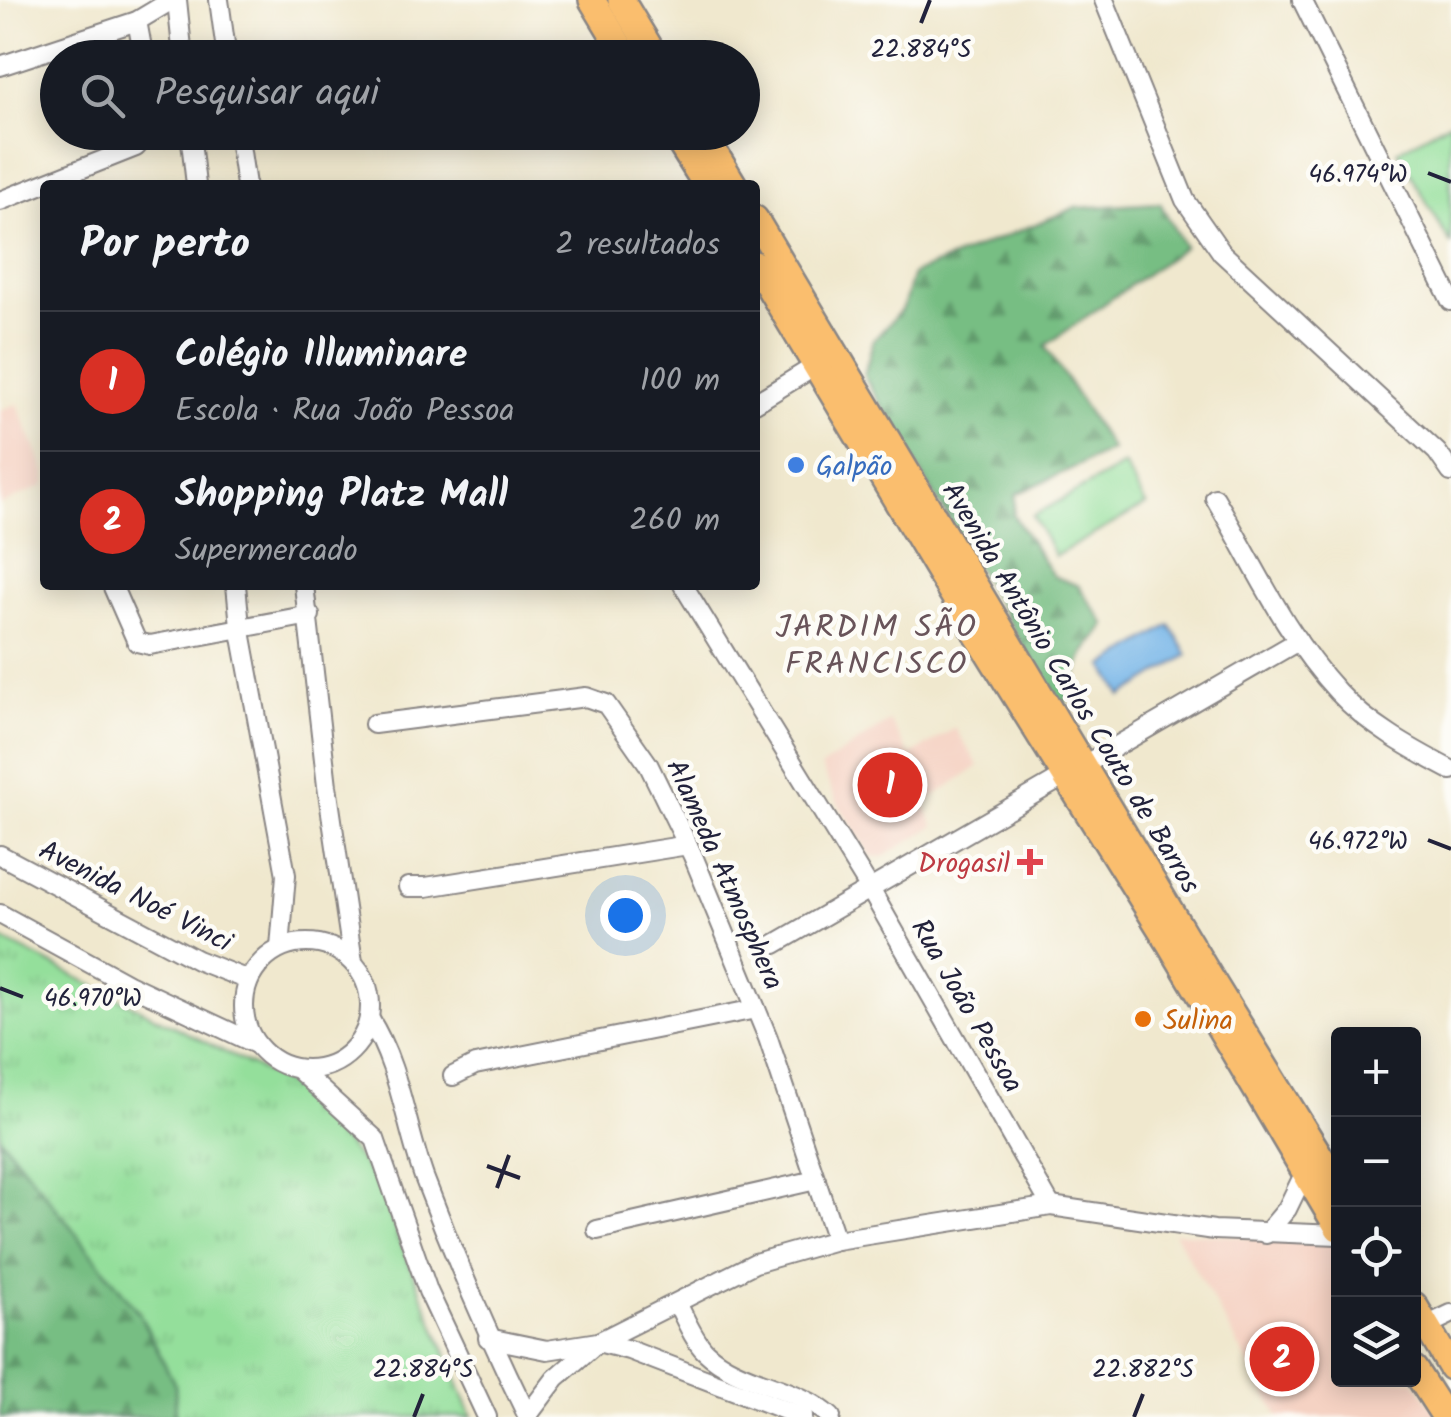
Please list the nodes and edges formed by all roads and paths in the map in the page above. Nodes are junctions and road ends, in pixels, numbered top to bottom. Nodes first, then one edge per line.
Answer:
1 (174, 0) edge
2 (219, 0) edge
3 (592, 0) edge
4 (621, 0) edge
5 (1302, 0) edge
6 (1108, 3) edge
7 (137, 21) junction
8 (79, 40) edge
9 (141, 40) edge
10 (180, 40) edge
11 (225, 40) edge
12 (616, 40) edge
13 (645, 40) edge
14 (40, 53) edge
15 (0, 66) edge
16 (128, 150) edge
17 (192, 150) edge
18 (241, 150) edge
19 (684, 150) edge
20 (713, 150) edge
21 (51, 180) edge
22 (195, 180) edge
23 (245, 180) edge
24 (703, 180) edge
25 (731, 180) edge
26 (40, 184) edge
27 (0, 200) edge
28 (760, 229) edge
29 (760, 272) edge
30 (1451, 301) edge
31 (817, 365) junction
32 (760, 400) edge
33 (1451, 472) edge
34 (1215, 498) dead end
35 (114, 590) edge
36 (236, 590) edge
37 (305, 590) edge
38 (686, 590) edge
39 (310, 615) junction
40 (240, 626) junction
41 (1298, 641) junction
42 (374, 724) dead end
43 (1451, 770) edge
44 (1076, 771) junction
45 (688, 845) junction
46 (0, 855) edge
47 (408, 887) dead end
48 (870, 890) junction
49 (0, 914) edge
50 (775, 944) dead end
51 (280, 948) junction
52 (353, 962) junction
53 (248, 980) junction
54 (756, 1009) junction
55 (369, 1018) junction
56 (256, 1044) junction
57 (298, 1069) junction
58 (453, 1076) dead end
59 (1304, 1172) junction
60 (1331, 1173) edge
61 (816, 1180) junction
62 (1051, 1206) junction
63 (1331, 1220) edge
64 (597, 1230) dead end
65 (1331, 1232) edge
66 (1266, 1234) junction
67 (836, 1240) junction
68 (676, 1303) junction
69 (1451, 1314) edge
70 (1421, 1316) edge
71 (1421, 1318) edge
72 (488, 1338) junction
73 (598, 1342) junction
74 (1451, 1367) edge
75 (1421, 1380) edge
76 (528, 1416) edge
77 (487, 1417) edge
78 (803, 1417) edge
79 (831, 1417) edge
80 (1445, 1417) edge

1 - 7 street
1 - 10 street
2 - 11 street
3 - 12 main road
4 - 13 main road
5 - 30 street
6 - 33 street
7 - 8 street
7 - 9 street
14 - 15 street
16 - 21 street
17 - 22 street
18 - 23 street
19 - 24 main road
20 - 25 main road
26 - 27 street
28 - 44 main road, Avenida Antônio Carlos Couto de Barros
29 - 31 main road, Avenida Antônio Carlos Couto de Barros
31 - 32 street
31 - 44 main road, Avenida Antônio Carlos Couto de Barros
34 - 41 street
35 - 40 street
36 - 40 street
37 - 39 street
38 - 48 street, Rua João Pessoa
39 - 40 street
39 - 52 street
40 - 51 street
41 - 43 street
41 - 44 street
42 - 45 street, Alameda Atmosphera
44 - 48 street
44 - 59 main road, Avenida Antônio Carlos Couto de Barros
44 - 60 main road, Avenida Antônio Carlos Couto de Barros
45 - 47 street
45 - 54 street, Alameda Atmosphera
46 - 53 street, Avenida Noé Vinci
48 - 50 street
48 - 62 street, Rua João Pessoa
49 - 56 street
51 - 52 street
51 - 53 street
52 - 55 street
53 - 56 street
54 - 58 street
54 - 61 street, Alameda Atmosphera
55 - 57 street
55 - 72 street
56 - 57 street
57 - 77 street
59 - 63 main road, Avenida Antônio Carlos Couto de Barros
59 - 66 street
61 - 64 street
61 - 67 street, Alameda Atmosphera
62 - 66 street
62 - 67 street
65 - 66 street
67 - 68 street
68 - 73 street
68 - 79 street
69 - 70 street
71 - 74 main road
72 - 73 street
72 - 76 street
73 - 76 street
73 - 78 street
75 - 80 main road

